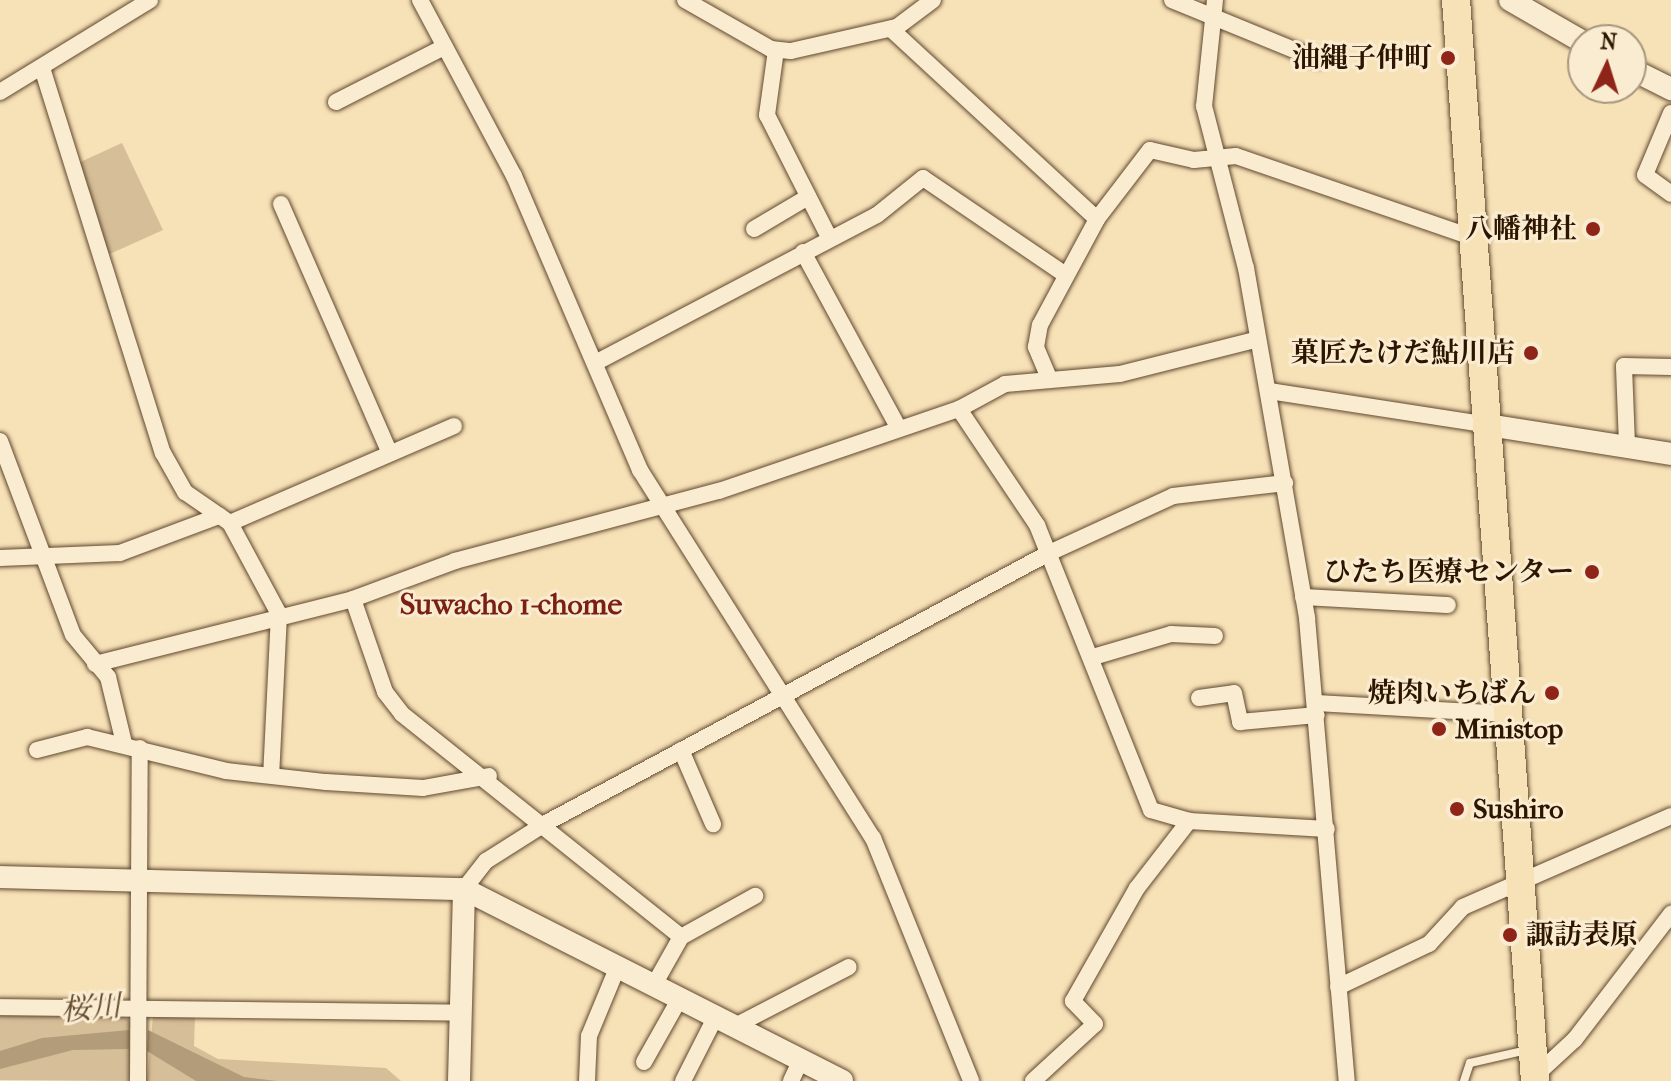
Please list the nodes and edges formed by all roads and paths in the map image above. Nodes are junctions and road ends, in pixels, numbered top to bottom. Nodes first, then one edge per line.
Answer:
1 (150, 0) edge
2 (420, 0) edge
3 (685, 0) edge
4 (933, 0) edge
5 (1172, 0) edge
6 (1215, 0) edge
7 (1456, 0) edge
8 (1510, 0) edge
9 (126, 8) edge
10 (1540, 8) edge
11 (1211, 17) junction
12 (891, 29) junction
13 (1567, 29) edge
14 (444, 47) junction
15 (776, 50) junction
16 (1318, 60) dead end
17 (43, 71) junction
18 (1647, 77) edge
19 (1671, 89) edge
20 (0, 92) edge
21 (336, 102) dead end
22 (1671, 113) edge
23 (1214, 158) junction
24 (1671, 194) edge
25 (808, 197) junction
26 (281, 204) dead end
27 (1097, 219) junction
28 (754, 229) dead end
29 (1474, 238) junction
30 (830, 239) junction
31 (803, 252) junction
32 (1064, 274) junction
33 (1258, 339) junction
34 (595, 363) junction
35 (1671, 367) edge
36 (1049, 378) junction
37 (1269, 391) junction
38 (959, 409) junction
39 (1488, 425) junction
40 (454, 426) dead end
41 (898, 427) junction
42 (0, 441) edge
43 (1627, 445) junction
44 (390, 453) junction
45 (1671, 454) edge
46 (1285, 483) junction
47 (659, 505) junction
48 (224, 519) junction
49 (47, 553) junction
50 (1047, 554) junction
51 (0, 558) edge
52 (1303, 597) junction
53 (353, 599) junction
54 (1448, 605) dead end
55 (279, 614) junction
56 (1215, 636) dead end
57 (1093, 657) junction
58 (95, 664) junction
59 (787, 694) junction
60 (1199, 698) dead end
61 (1316, 709) junction
62 (1508, 714) junction
63 (132, 745) junction
64 (37, 750) dead end
65 (681, 750) junction
66 (271, 775) junction
67 (489, 776) junction
68 (1671, 816) edge
69 (1189, 821) junction
70 (546, 823) junction
71 (713, 824) dead end
72 (1327, 829) junction
73 (0, 877) edge
74 (144, 880) junction
75 (1520, 885) junction
76 (464, 889) junction
77 (755, 896) dead end
78 (1671, 914) edge
79 (681, 937) junction
80 (618, 966) junction
81 (849, 967) dead end
82 (654, 985) junction
83 (1338, 987) junction
84 (680, 998) junction
85 (0, 1007) edge
86 (140, 1010) junction
87 (460, 1013) junction
88 (726, 1021) junction
89 (801, 1060) junction
90 (644, 1062) dead end
91 (1534, 1069) edge
92 (138, 1081) edge
93 (459, 1081) edge
94 (587, 1081) edge
95 (683, 1081) edge
96 (791, 1081) edge
97 (842, 1081) edge
98 (971, 1081) edge
99 (1033, 1081) edge
100 (1347, 1081) edge
101 (1464, 1081) edge

1 - 9 street
2 - 14 street
3 - 15 street
4 - 12 street
5 - 11 street
6 - 11 street
7 - 29 highway
8 - 10 street
9 - 17 street
10 - 13 street
11 - 16 street
11 - 23 street
12 - 15 street
12 - 27 street
14 - 21 street
14 - 34 street
15 - 25 street
17 - 20 street
17 - 48 street
18 - 19 street
22 - 24 street
23 - 27 street
23 - 29 street
23 - 33 street
25 - 28 street
25 - 30 street
26 - 44 street
27 - 32 street
29 - 39 highway
30 - 31 street
30 - 32 street
31 - 34 street
31 - 41 street
32 - 36 street
33 - 36 street
33 - 37 street
34 - 47 street
35 - 43 street
36 - 38 street
37 - 39 street
37 - 46 street
38 - 41 street
38 - 50 street
39 - 43 street
39 - 62 highway
40 - 44 street
41 - 47 street
42 - 49 street
43 - 45 street
44 - 48 street
46 - 50 street
46 - 52 street
47 - 53 street
47 - 59 street
48 - 49 street
48 - 55 street
49 - 51 street
49 - 58 street
50 - 57 street
50 - 59 street
52 - 54 street
52 - 61 street
53 - 55 street
53 - 67 street
55 - 58 street
55 - 66 street
56 - 57 street
57 - 69 street
58 - 63 street
59 - 65 street
59 - 98 street
60 - 61 street
61 - 62 street
61 - 72 street
62 - 75 highway
63 - 64 street
63 - 66 street
63 - 74 street
65 - 70 street
65 - 71 street
66 - 67 street
67 - 70 street
68 - 75 street
69 - 72 street
69 - 99 street
70 - 76 street
70 - 79 street
72 - 83 street
73 - 74 street
74 - 76 street
74 - 86 street
75 - 83 street
75 - 91 highway
76 - 80 street
76 - 87 street
77 - 79 street
78 - 91 street
79 - 82 street
80 - 82 street
80 - 94 street
81 - 88 street
82 - 84 street
83 - 100 street
84 - 88 street
84 - 90 street
85 - 86 street
86 - 87 street
86 - 92 street
87 - 93 street
88 - 89 street
88 - 95 street
89 - 96 street
89 - 97 street
91 - 101 lane

